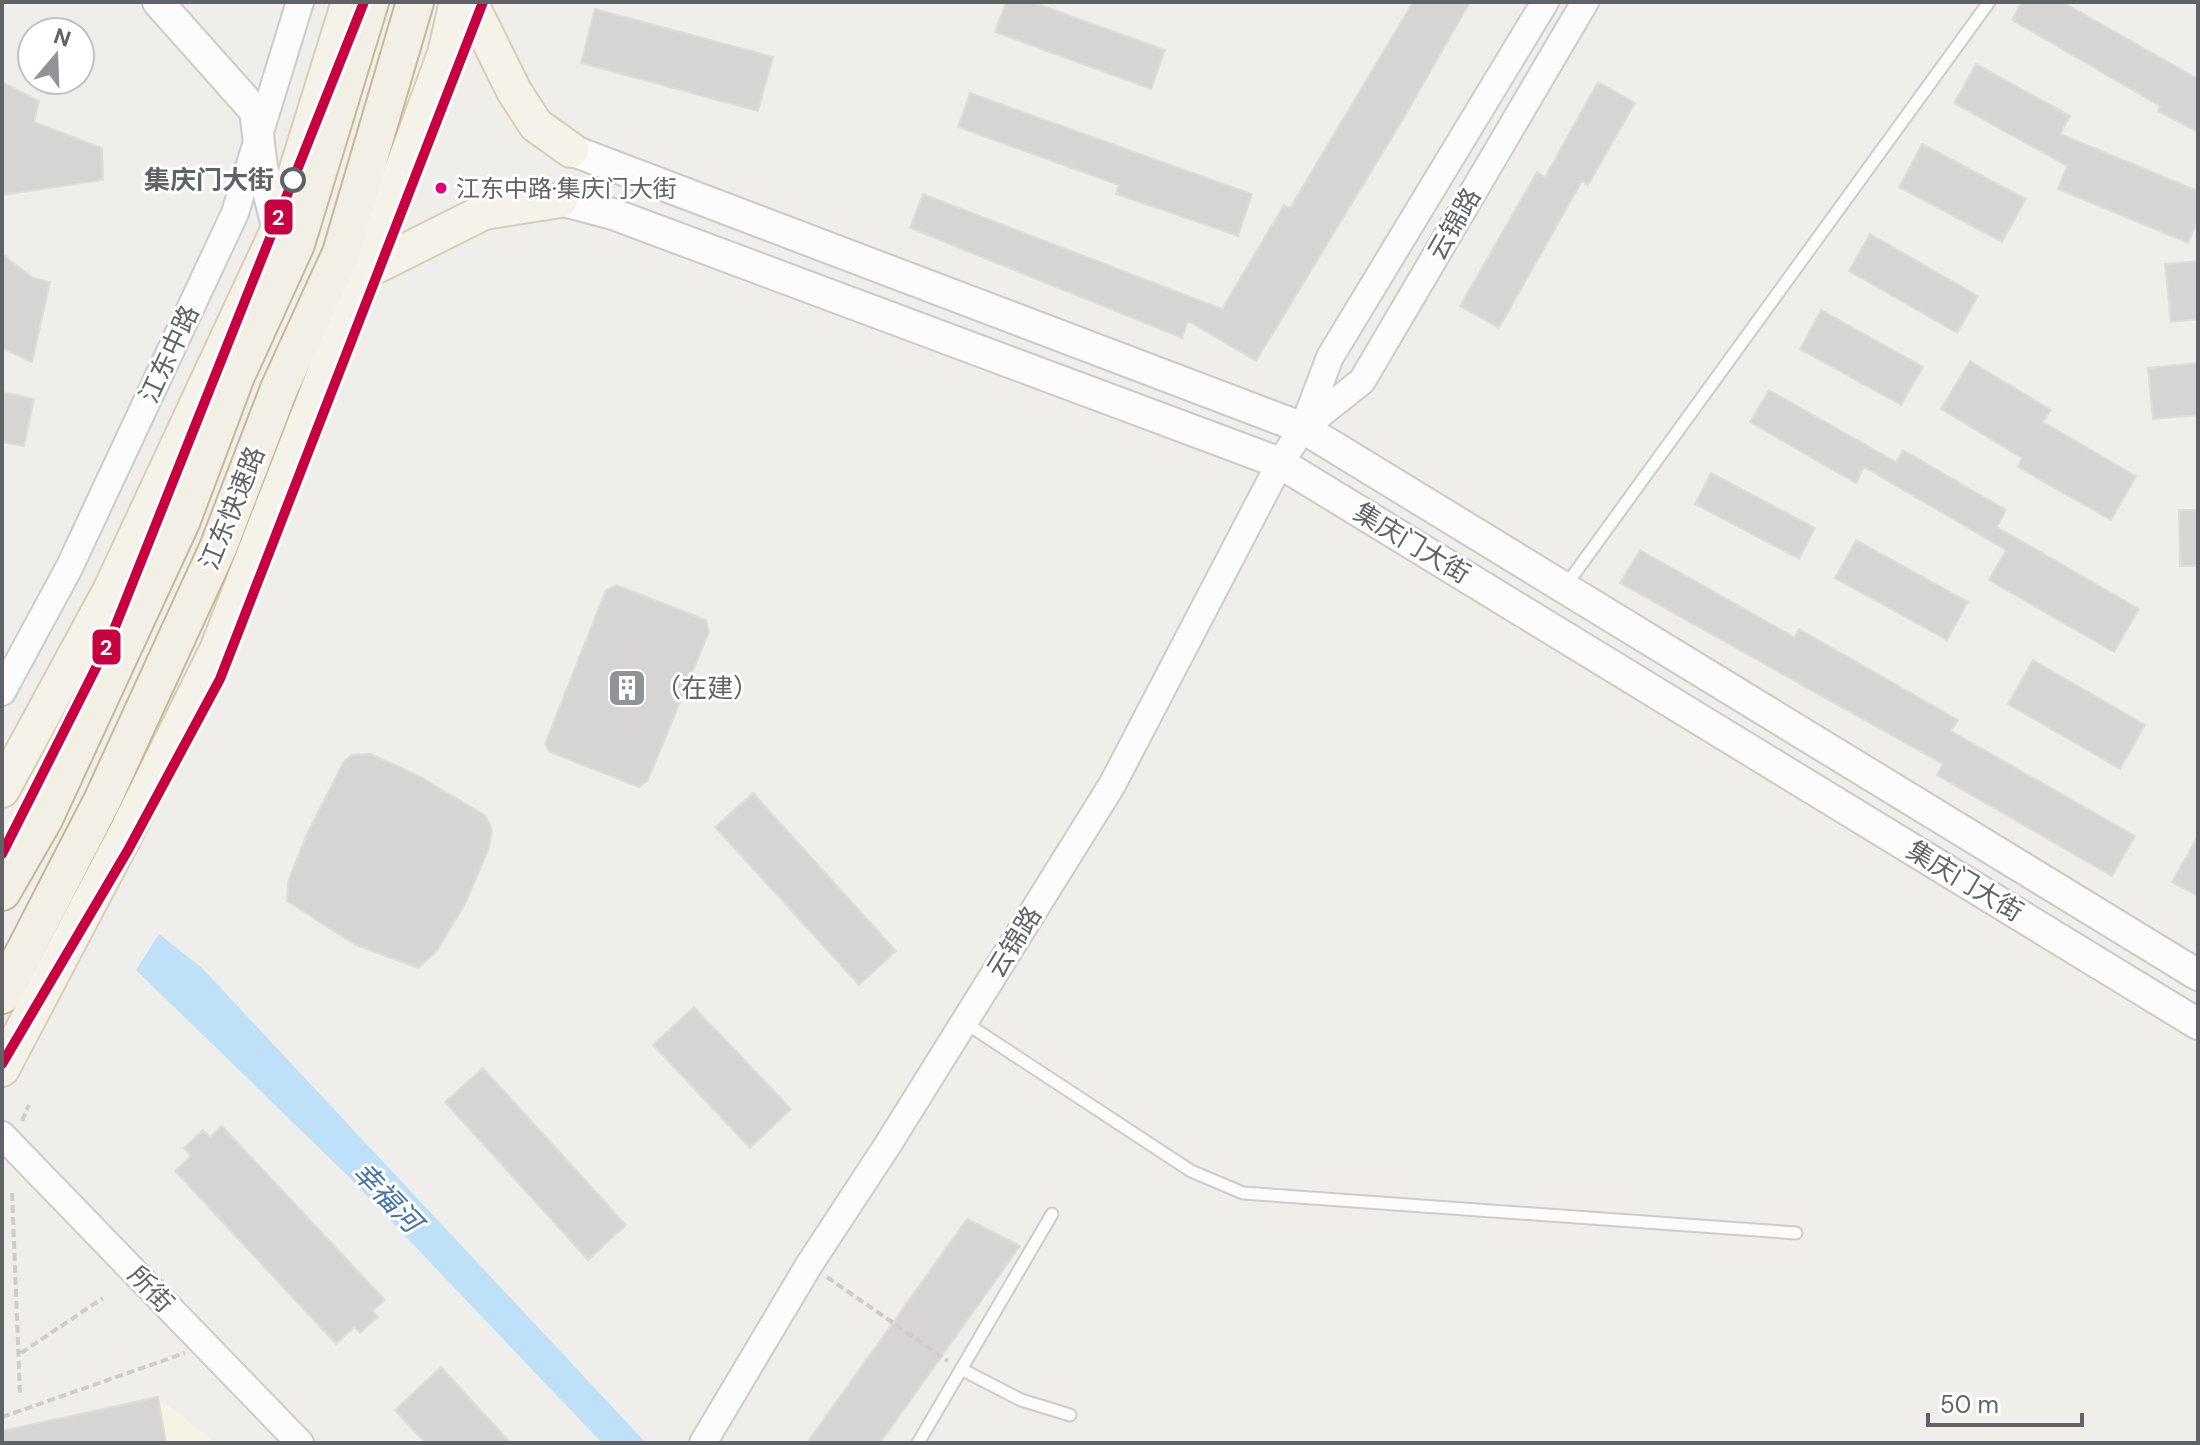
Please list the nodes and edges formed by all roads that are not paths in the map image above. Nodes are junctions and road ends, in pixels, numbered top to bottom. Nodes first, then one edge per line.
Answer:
1 (158, 2) edge
2 (300, 2) edge
3 (349, 2) edge
4 (370, 2) edge
5 (415, 2) edge
6 (457, 2) edge
7 (470, 2) edge
8 (1545, 2) edge
9 (1585, 2) edge
10 (1989, 2) edge
11 (258, 138) junction
12 (571, 150) joint
13 (560, 200) joint
14 (278, 230) junction
15 (364, 272) junction
16 (1303, 428) junction
17 (1280, 463) junction
18 (1564, 588) junction
19 (2, 692) edge
20 (2, 790) edge
21 (2, 892) edge
22 (2198, 975) edge
23 (2, 995) edge
24 (964, 1022) junction
25 (2198, 1024) edge
26 (2, 1069) edge
27 (2, 1135) edge
28 (1052, 1214) dead end
29 (1796, 1233) dead end
30 (961, 1369) junction
31 (1070, 1415) dead end
32 (300, 1443) edge
33 (703, 1443) edge
34 (918, 1443) edge

1 - 11 main road
2 - 11 street, 江东中路
3 - 14 main road, 江东中路
4 - 21 highway, 江东快速路
5 - 23 highway, 江东快速路
6 - 15 main road
7 - 12 main road
8 - 16 street, 云锦路
9 - 16 street, 云锦路
10 - 18 lane
11 - 14 main road
11 - 19 street, 江东中路
12 - 16 main road, 集庆门大街
13 - 15 main road
13 - 17 main road, 集庆门大街
14 - 20 main road, 江东中路
15 - 26 main road
16 - 17 street, 云锦路
16 - 18 main road, 集庆门大街
17 - 24 street, 云锦路
17 - 25 main road, 集庆门大街
18 - 22 main road, 集庆门大街
24 - 29 lane
24 - 33 street, 云锦路
27 - 32 street, 所街
28 - 30 lane
30 - 31 lane
30 - 34 lane

